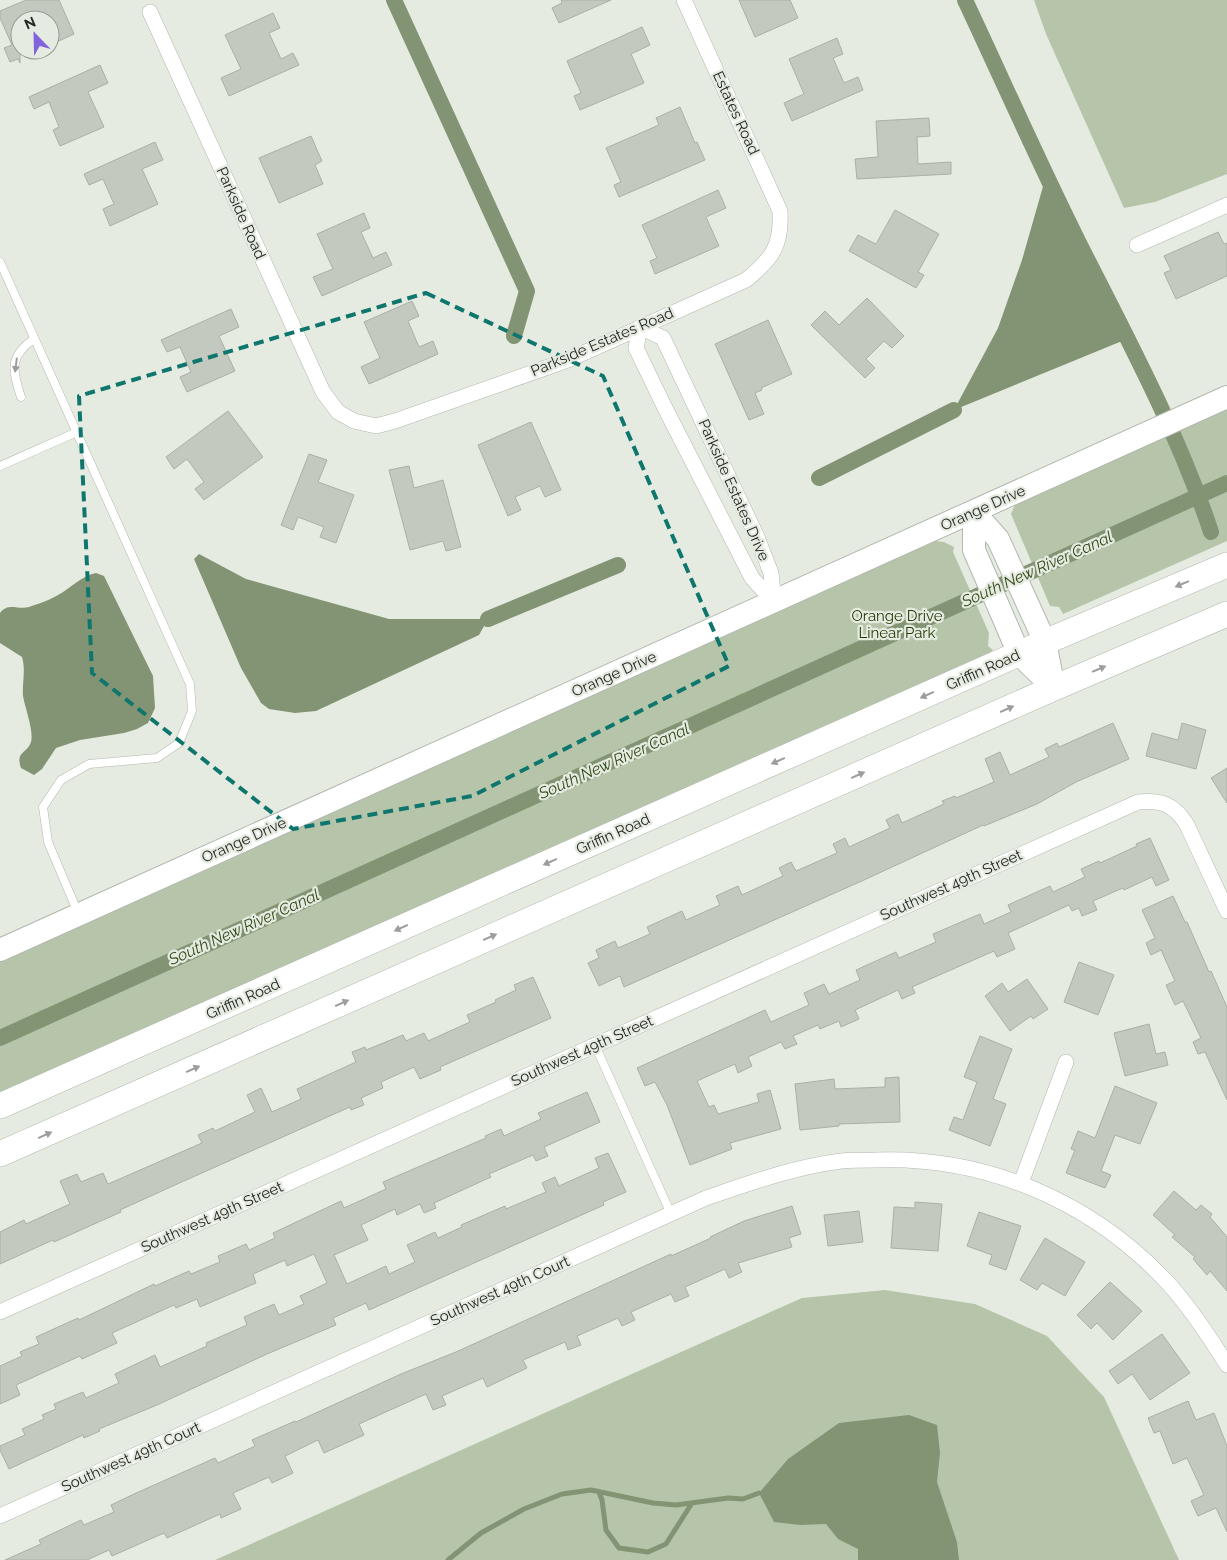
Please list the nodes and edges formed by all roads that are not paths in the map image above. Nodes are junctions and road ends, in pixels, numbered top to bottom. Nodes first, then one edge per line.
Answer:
1 (684, 0) edge
2 (150, 12) dead end
3 (1227, 205) edge
4 (781, 228) joint
5 (1137, 245) dead end
6 (0, 262) edge
7 (640, 326) junction
8 (34, 339) junction
9 (21, 397) dead end
10 (1227, 397) edge
11 (338, 412) joint
12 (77, 432) junction
13 (709, 434) junction
14 (684, 445) junction
15 (0, 466) edge
16 (974, 512) junction
17 (1227, 565) edge
18 (774, 602) junction
19 (1227, 614) edge
20 (1039, 632) junction
21 (1015, 643) junction
22 (1054, 688) junction
23 (1227, 911) edge
24 (79, 915) junction
25 (0, 950) edge
26 (595, 1045) junction
27 (1066, 1062) dead end
28 (0, 1106) edge
29 (0, 1154) edge
30 (1021, 1183) junction
31 (671, 1214) junction
32 (0, 1312) edge
33 (1227, 1365) edge
34 (0, 1516) edge

1 - 4 street, Estates Road
2 - 11 street, Parkside Road
3 - 5 street
4 - 7 street, Parkside Estates Road
6 - 8 lane
7 - 11 street, Parkside Estates Road
7 - 13 street, Parkside Estates Drive
7 - 14 street, Parkside Estates Drive
8 -> 9 lane
8 - 12 lane
10 - 16 street, Orange Drive
12 - 15 lane
12 - 24 lane
13 - 14 street
13 - 18 street, Parkside Estates Drive
14 - 18 street, Parkside Estates Drive
16 - 18 street, Orange Drive
16 - 20 street
16 - 21 street
17 -> 20 main road, Griffin Road
18 - 24 street, Orange Drive
22 -> 19 main road
20 - 21 main road, Griffin Road
20 - 22 street
21 - 22 street
21 -> 28 main road, Griffin Road
29 -> 22 main road
23 - 26 street, Southwest 49th Street
24 - 25 street, Orange Drive
26 - 31 lane
26 - 32 street, Southwest 49th Street
27 - 30 street
30 - 31 street, Southwest 49th Court
30 - 33 street, Southwest 49th Court
31 - 34 street, Southwest 49th Court

